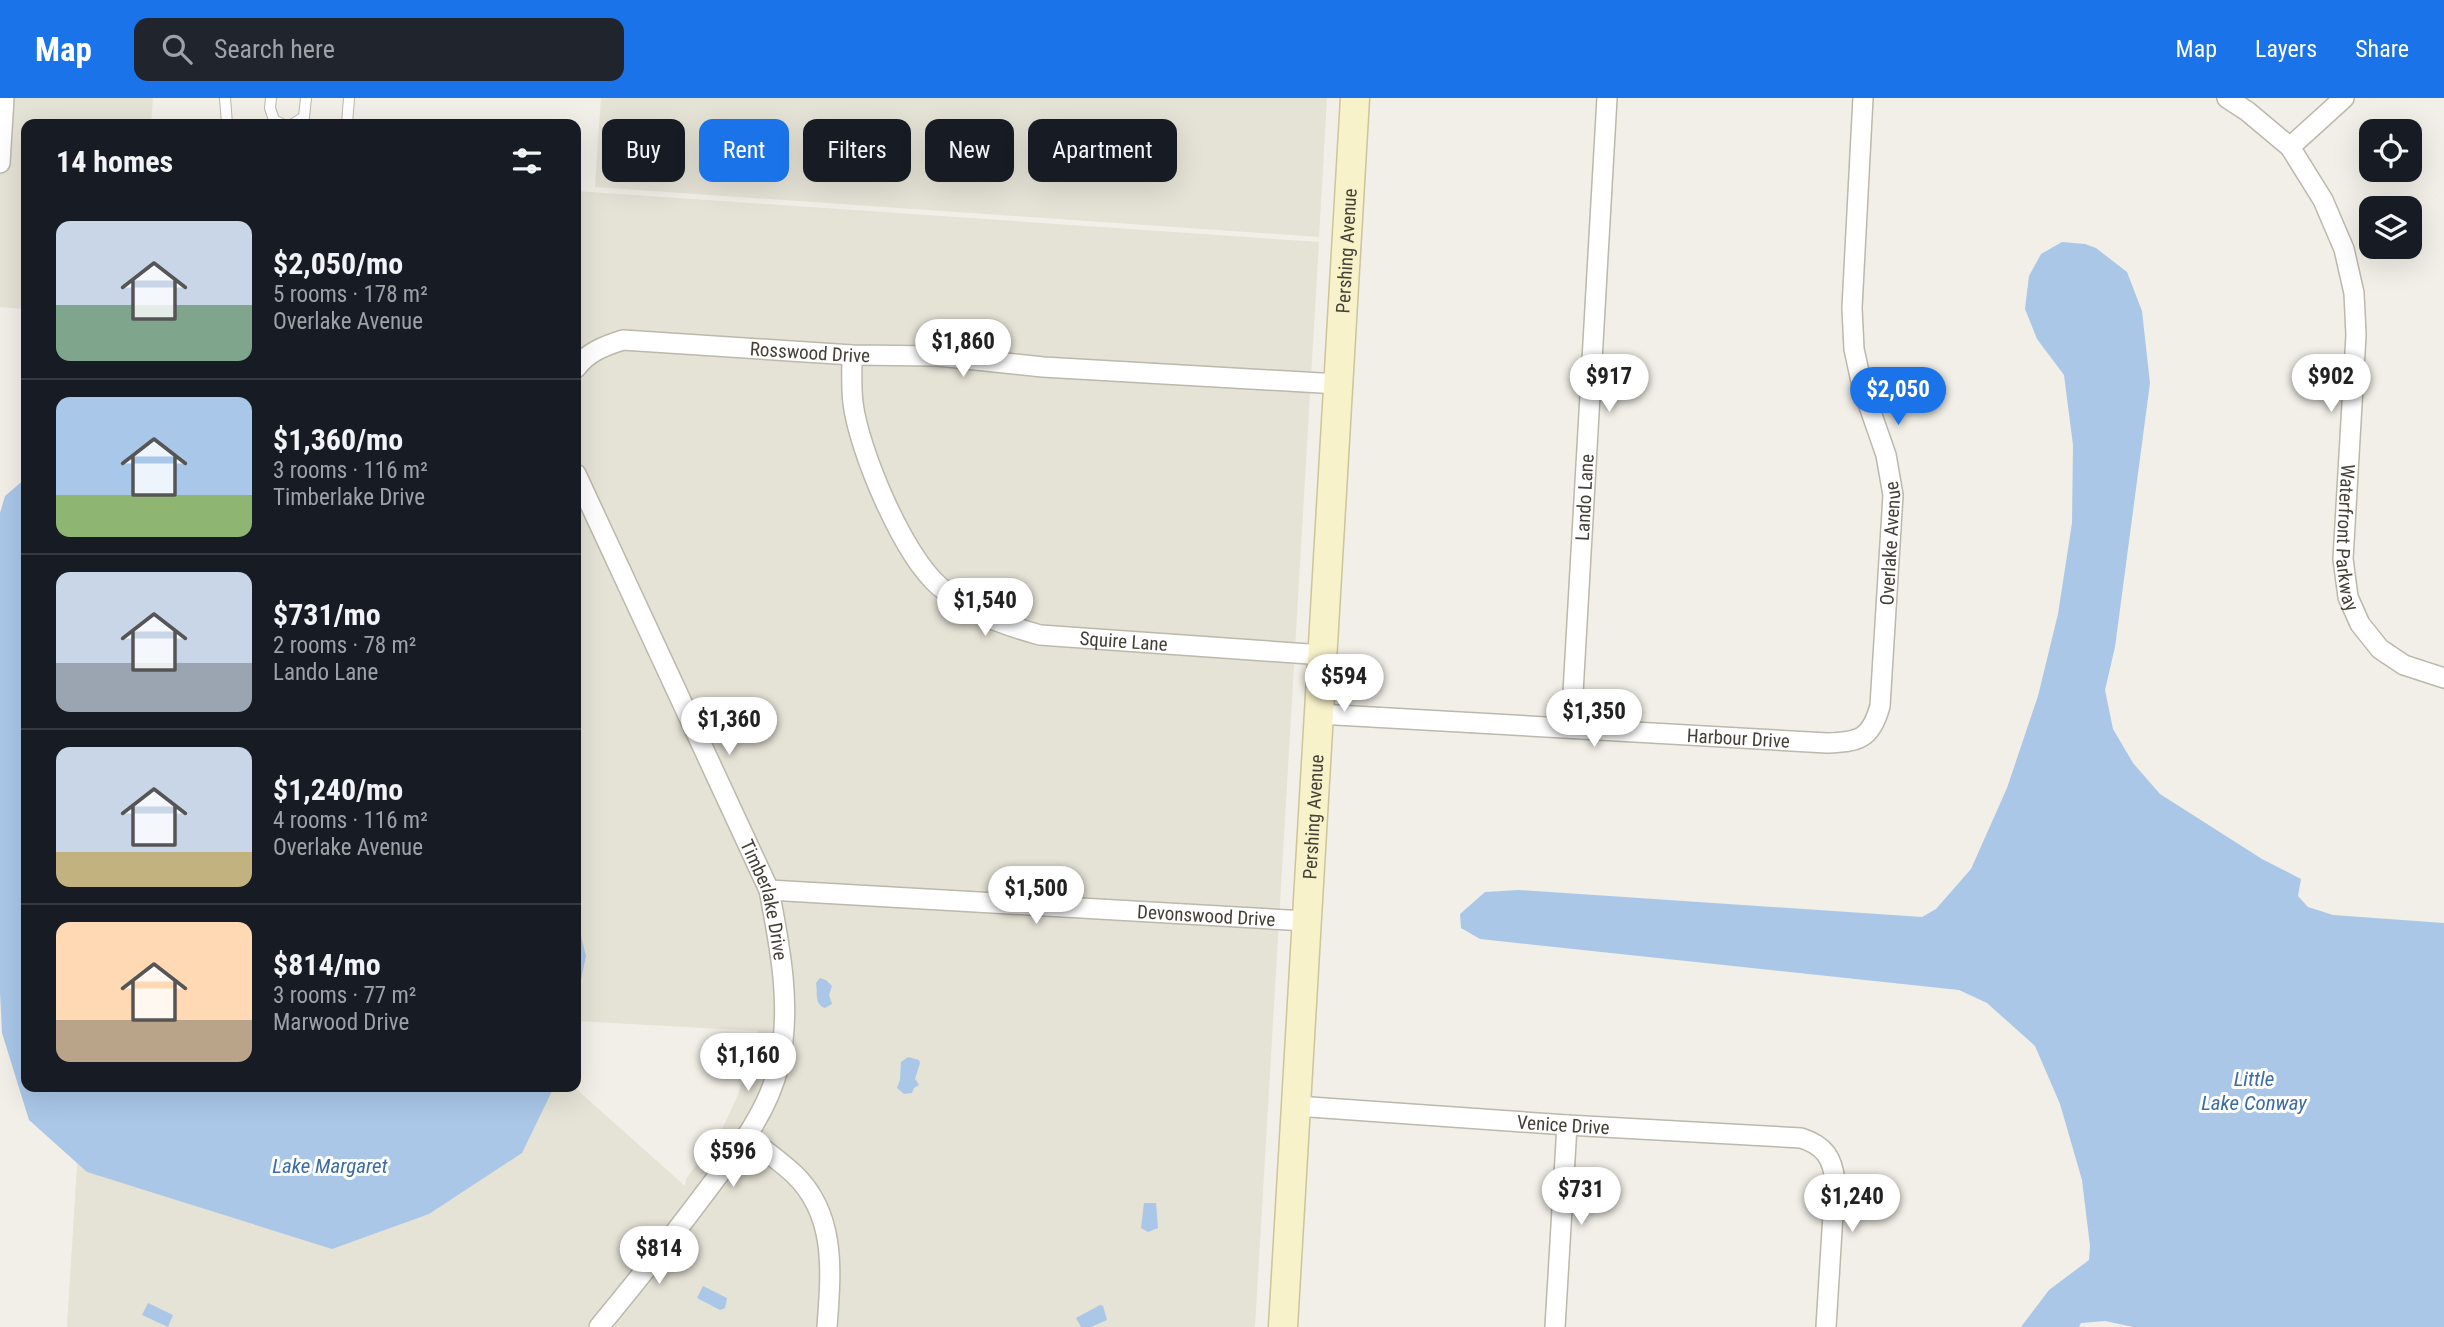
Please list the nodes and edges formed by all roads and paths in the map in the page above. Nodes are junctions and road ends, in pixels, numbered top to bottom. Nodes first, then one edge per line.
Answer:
1 (4, 98) edge
2 (225, 98) edge
3 (271, 98) edge
4 (306, 98) edge
5 (349, 98) edge
6 (1355, 98) edge
7 (1607, 98) edge
8 (1863, 98) edge
9 (2227, 98) edge
10 (2344, 98) edge
11 (227, 119) edge
12 (274, 119) edge
13 (301, 119) edge
14 (347, 119) edge
15 (2290, 147) junction
16 (0, 163) edge
17 (852, 355) junction
18 (581, 363) edge
19 (1338, 384) junction
20 (581, 485) edge
21 (1323, 655) junction
22 (2444, 678) edge
23 (1319, 714) junction
24 (1571, 728) junction
25 (1863, 738) joint
26 (769, 890) junction
27 (1306, 921) junction
28 (1296, 1106) junction
29 (1567, 1125) junction
30 (748, 1137) junction
31 (599, 1327) edge
32 (827, 1327) edge
33 (1283, 1327) edge
34 (1555, 1327) edge
35 (1826, 1327) edge

1 - 16 street
2 - 11 lane
3 - 12 lane
4 - 13 lane
5 - 14 lane
6 - 19 street, Pershing Avenue
7 - 24 street, Lando Lane
8 - 25 street, Overlake Avenue
9 - 15 street, Waterfront Parkway
10 - 15 street
15 - 22 street, Waterfront Parkway
17 - 18 street, Rosswood Drive
17 - 19 street, Rosswood Drive
17 - 21 street, Squire Lane
19 - 21 street, Pershing Avenue
20 - 26 street, Timberlake Drive
21 - 23 street, Pershing Avenue
23 - 24 street, Harbour Drive
23 - 27 street, Pershing Avenue
24 - 25 street, Harbour Drive
26 - 27 street, Devonswood Drive
26 - 30 street, Timberlake Drive
27 - 28 street, Pershing Avenue
28 - 29 street, Venice Drive
28 - 33 street, Pershing Avenue
29 - 34 street
29 - 35 street, Venice Drive
30 - 31 street, Timberlake Drive
30 - 32 street

